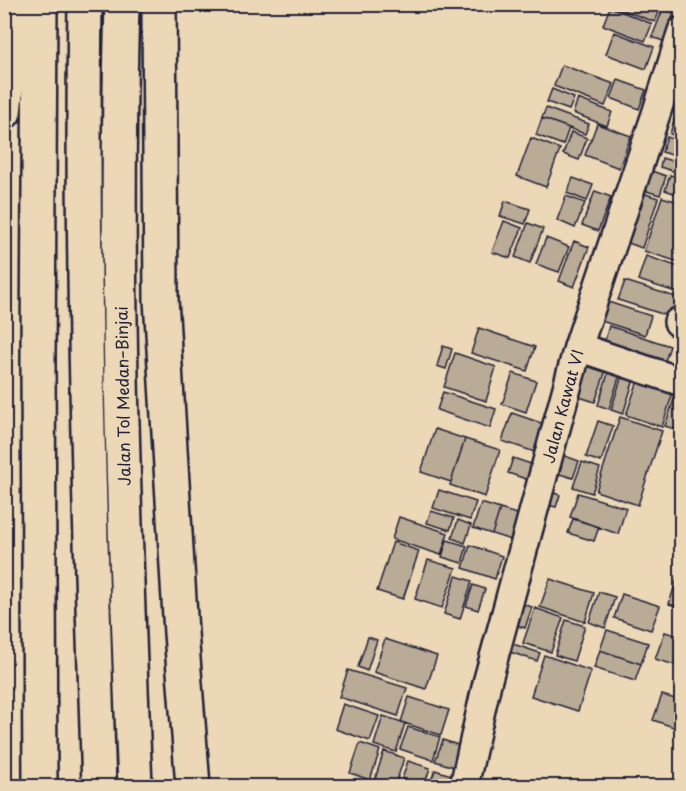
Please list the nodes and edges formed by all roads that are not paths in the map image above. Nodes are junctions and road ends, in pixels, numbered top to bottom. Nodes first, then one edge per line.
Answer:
1 (16, 4) edge
2 (40, 4) edge
3 (85, 4) edge
4 (122, 4) edge
5 (159, 4) edge
6 (681, 31) edge
7 (4, 112) edge
8 (578, 346) junction
9 (681, 382) edge
10 (40, 786) edge
11 (99, 786) edge
12 (135, 786) edge
13 (195, 786) edge
14 (464, 786) edge

1 - 7 highway
2 - 10 highway
3 - 11 highway
4 - 12 highway, Jalan Tol Medan–Binjai
5 - 13 highway
6 - 8 street, Jalan Kawat VI
8 - 9 street
8 - 14 street, Jalan Kawat VI

